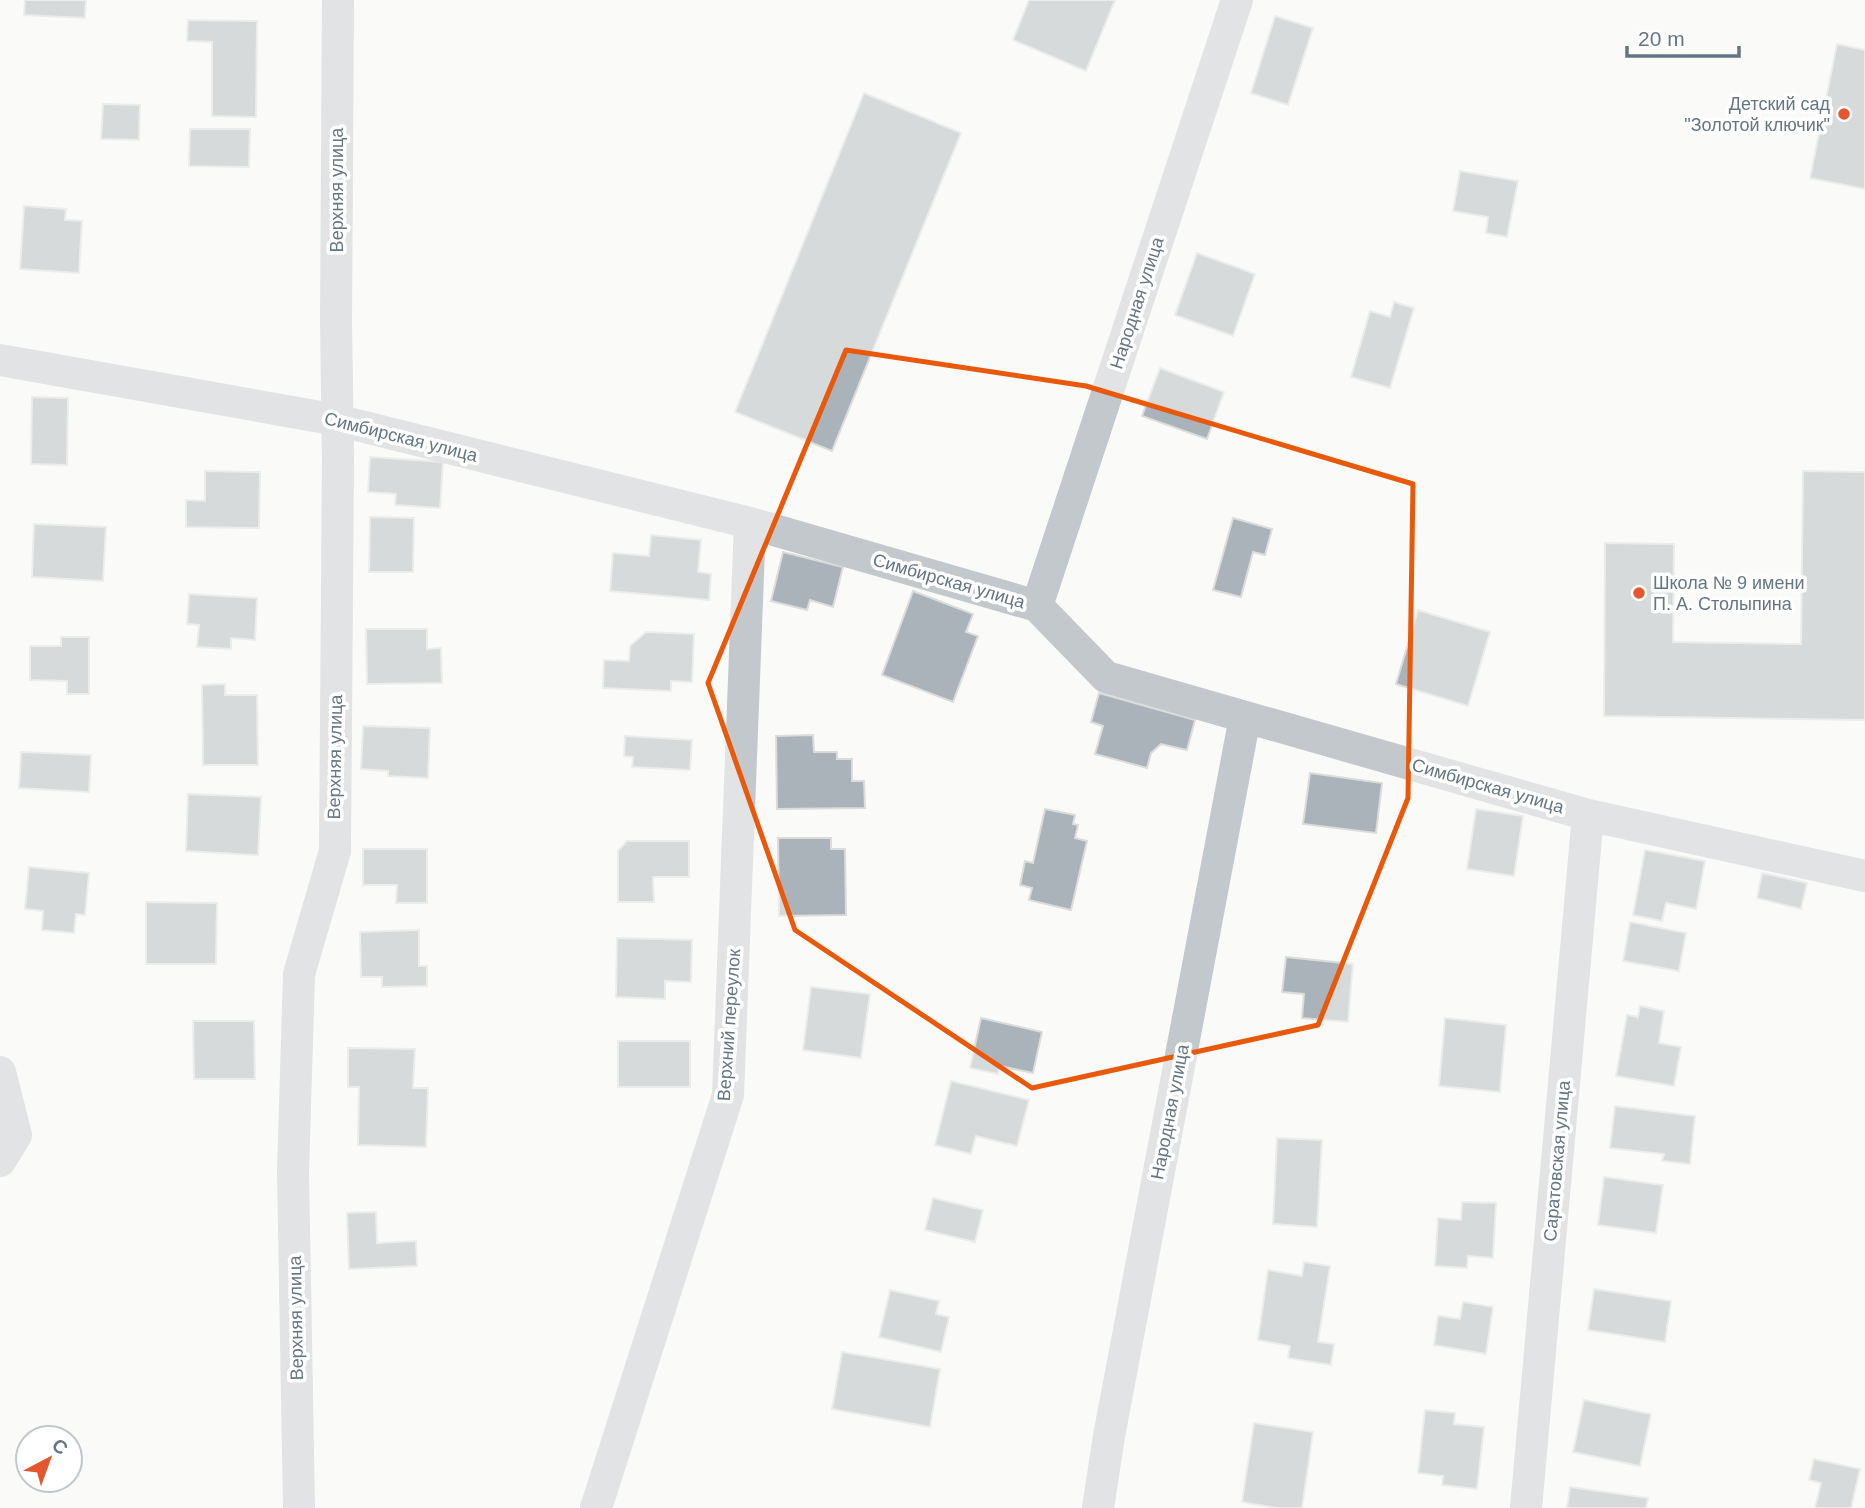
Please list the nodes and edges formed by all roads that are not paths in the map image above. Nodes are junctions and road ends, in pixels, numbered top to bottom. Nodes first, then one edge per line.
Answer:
1 (338, 0) edge
2 (1237, 0) edge
3 (0, 360) edge
4 (337, 420) junction
5 (750, 523) junction
6 (1037, 606) junction
7 (1245, 717) junction
8 (1588, 815) junction
9 (1865, 876) edge
10 (0, 1072) edge
11 (0, 1161) edge
12 (299, 1508) edge
13 (596, 1508) edge
14 (1098, 1508) edge
15 (1526, 1508) edge

1 - 4 street, Верхняя улица
2 - 6 street, Народная улица
3 - 4 street, Симбирская улица
4 - 5 street, Симбирская улица
4 - 12 street, Верхняя улица
5 - 6 street, Симбирская улица
5 - 13 street, Верхний переулок
6 - 7 street, Симбирская улица
7 - 8 street, Симбирская улица
7 - 14 street, Народная улица
8 - 9 street, Симбирская улица
8 - 15 street, Саратовская улица
10 - 11 street

